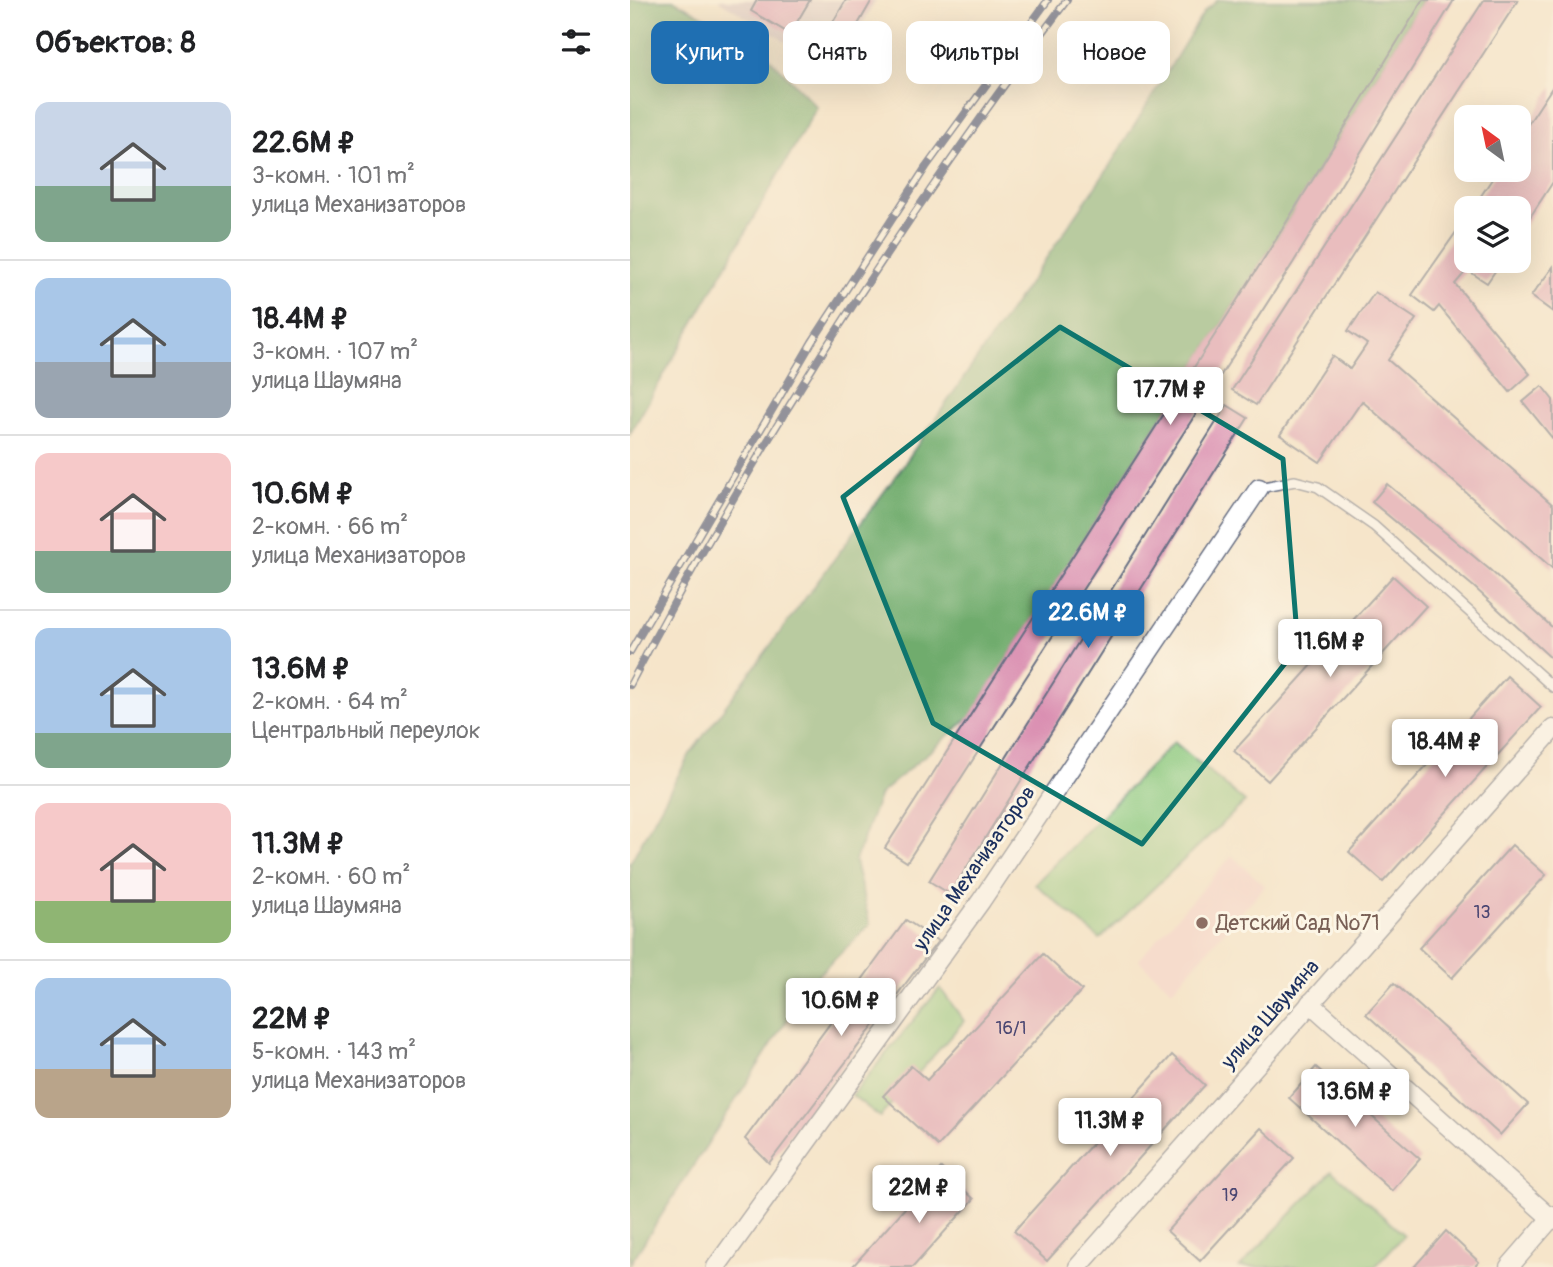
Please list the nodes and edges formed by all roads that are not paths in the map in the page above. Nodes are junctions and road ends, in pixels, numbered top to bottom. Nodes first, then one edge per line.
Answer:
1 (1259, 488) joint
2 (1553, 687) edge
3 (1553, 729) edge
4 (1310, 1003) junction
5 (1552, 1218) edge
6 (716, 1267) edge
7 (1078, 1267) edge
8 (1509, 1267) edge

1 - 2 lane
1 - 6 street, улица Механизаторов
3 - 4 street, улица Шаумяна
4 - 5 street
4 - 7 street, улица Шаумяна
5 - 8 street

